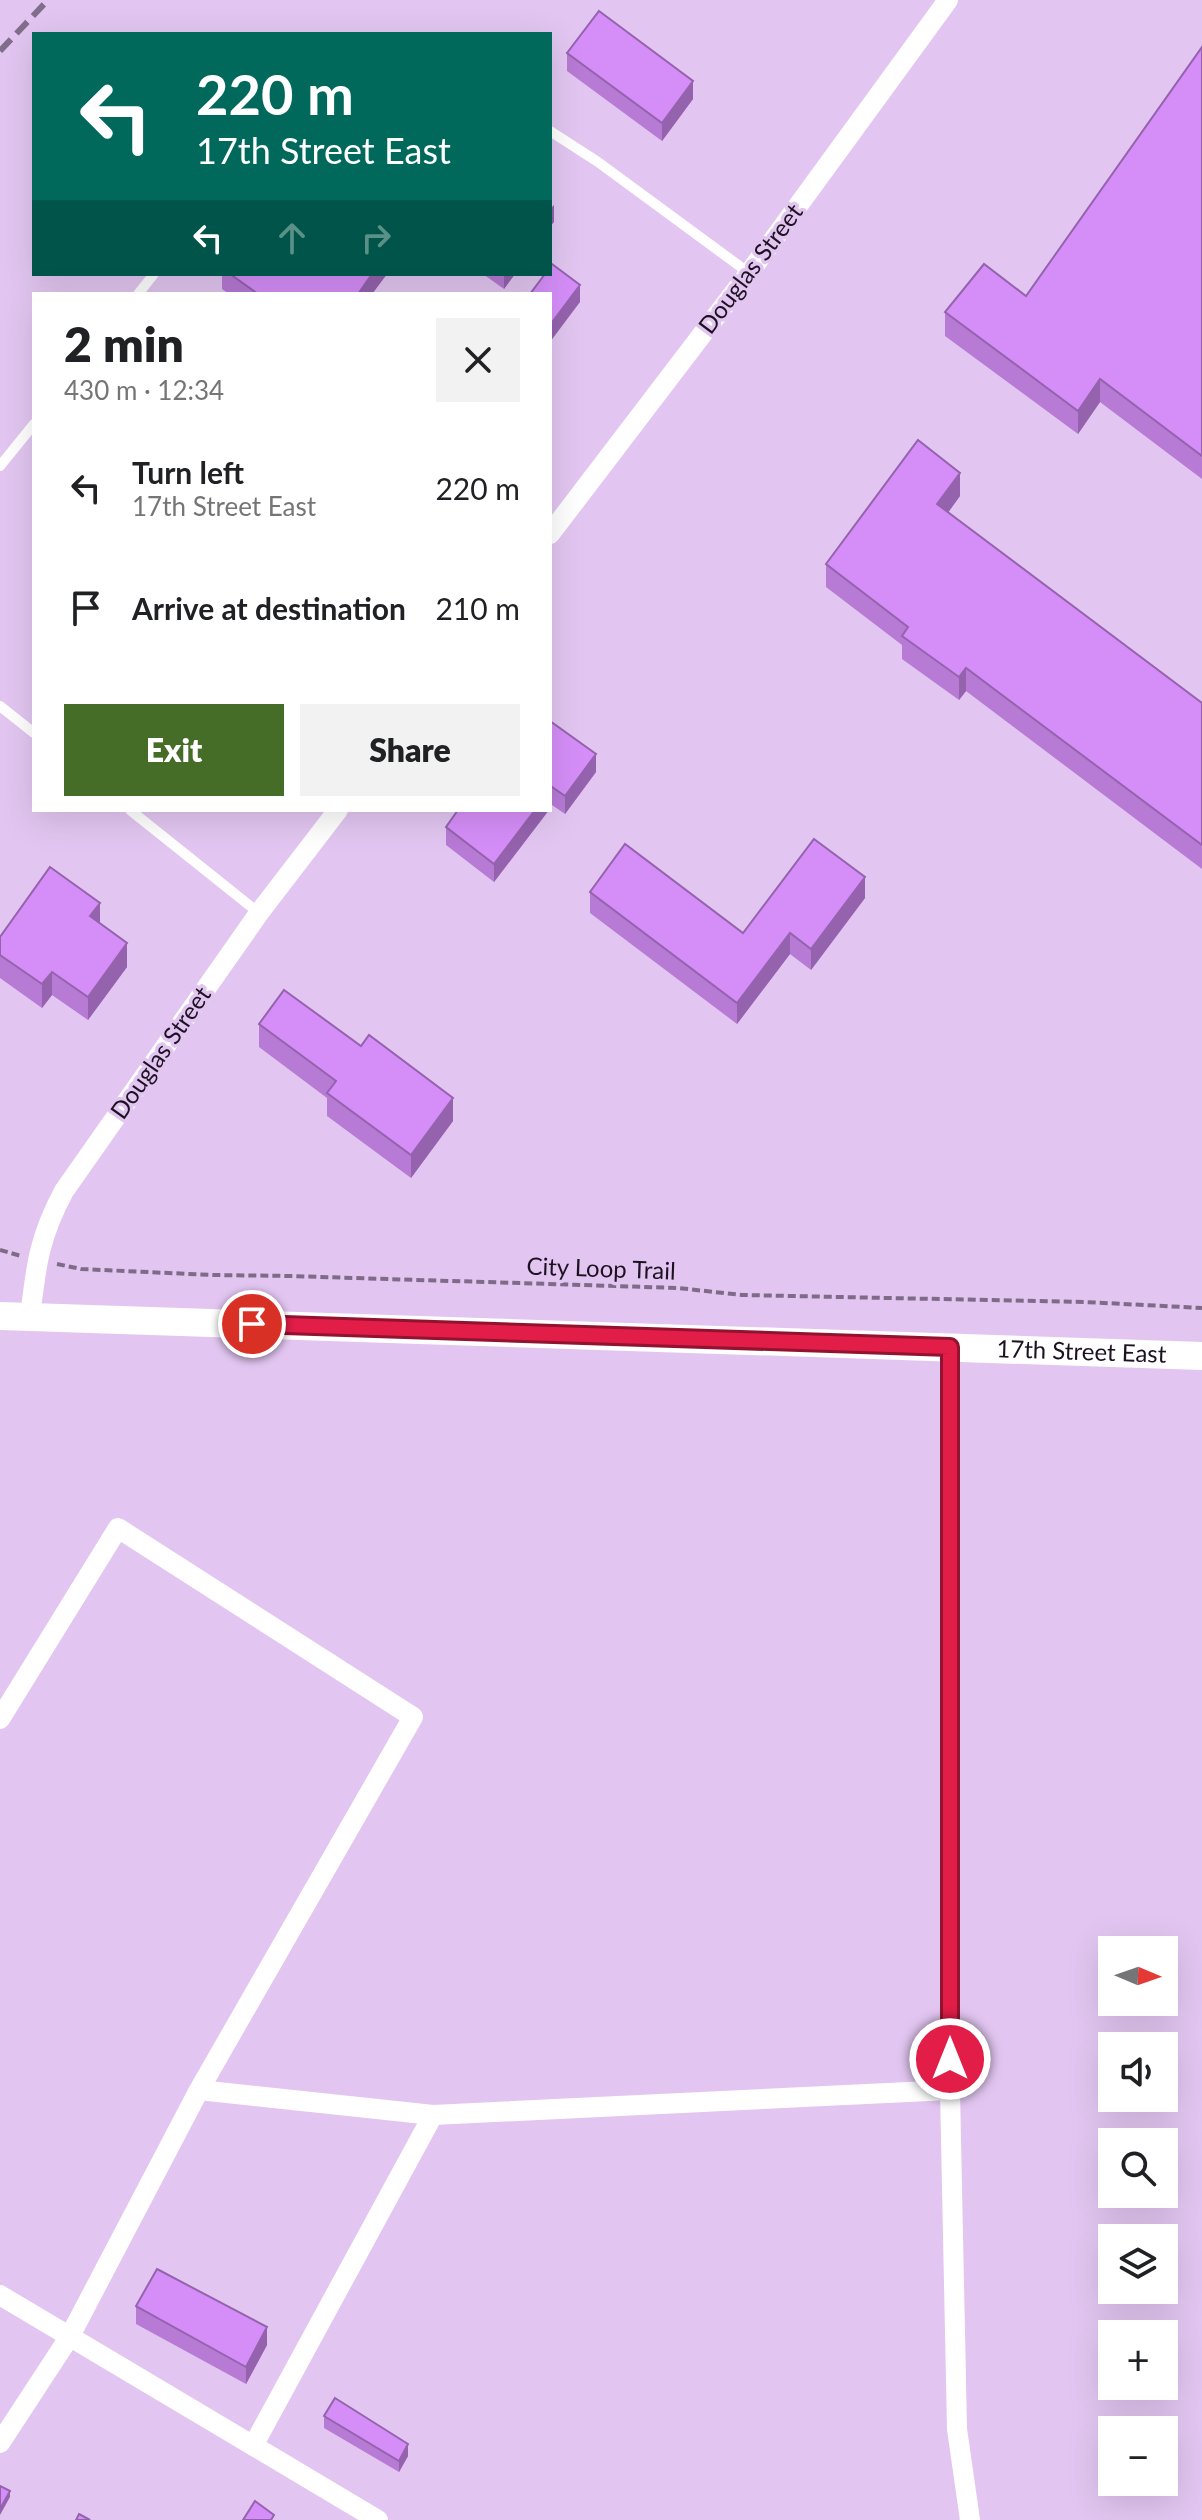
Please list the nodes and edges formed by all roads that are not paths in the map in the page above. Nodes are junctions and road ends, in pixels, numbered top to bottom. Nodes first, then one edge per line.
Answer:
1 (948, 0) edge
2 (552, 132) edge
3 (749, 273) junction
4 (152, 276) edge
5 (140, 292) edge
6 (32, 426) edge
7 (0, 466) edge
8 (552, 531) edge
9 (0, 706) edge
10 (32, 731) edge
11 (133, 812) edge
12 (336, 812) edge
13 (259, 913) junction
14 (0, 1316) edge
15 (30, 1317) junction
16 (950, 1347) junction
17 (1202, 1356) edge
18 (0, 1719) edge
19 (199, 2090) junction
20 (950, 2090) junction
21 (433, 2115) junction
22 (0, 2295) edge
23 (70, 2336) junction
24 (0, 2443) edge
25 (253, 2446) junction
26 (378, 2520) edge
27 (970, 2520) edge

1 - 3 street, Douglas Street
2 - 3 lane
3 - 8 street, Douglas Street
4 - 5 lane
6 - 7 lane
9 - 10 lane
11 - 13 lane
12 - 13 street, Douglas Street
13 - 15 street, Douglas Street
14 - 15 main road, 17th Street East
15 - 16 main road, 17th Street East
16 - 17 main road, 17th Street East
16 - 20 street
18 - 19 street
19 - 21 street
19 - 23 street
20 - 21 street
20 - 27 street
21 - 25 street
22 - 23 street
23 - 24 street
23 - 25 street
25 - 26 street

